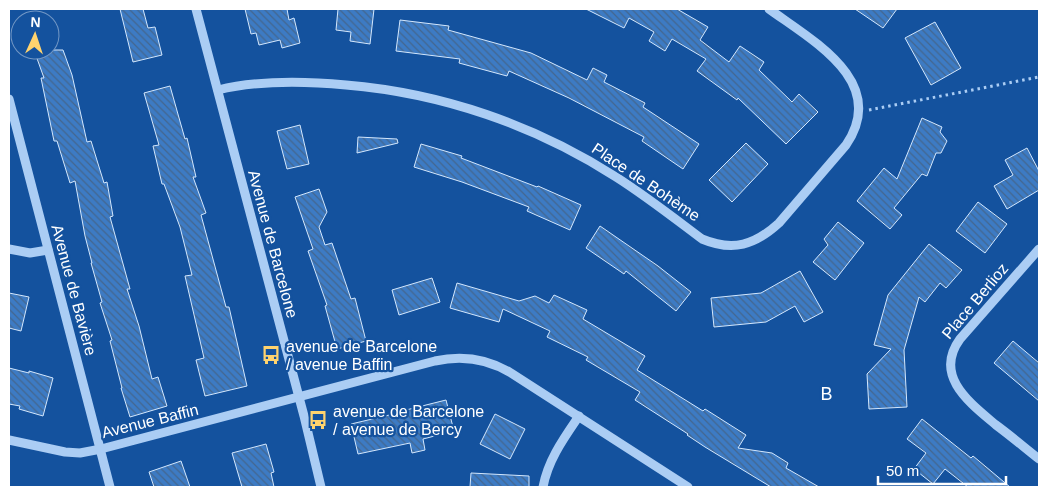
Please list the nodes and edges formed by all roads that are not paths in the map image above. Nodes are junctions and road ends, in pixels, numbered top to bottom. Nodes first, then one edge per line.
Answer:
1 (196, 9) edge
2 (769, 9) edge
3 (218, 90) junction
4 (9, 100) edge
5 (9, 249) edge
6 (1039, 249) edge
7 (48, 250) junction
8 (298, 398) junction
9 (579, 416) junction
10 (9, 440) edge
11 (101, 449) junction
12 (1039, 459) edge
13 (110, 487) edge
14 (321, 487) edge
15 (543, 487) edge
16 (688, 487) edge

1 - 3 street, Avenue de Barcelone
2 - 3 street, Place de Bohème
3 - 8 street, Avenue de Barcelone
4 - 7 street, Avenue de Bavière
5 - 7 street
6 - 12 street, Place Berlioz
7 - 11 street, Avenue de Bavière
8 - 9 street, Avenue Baffin
8 - 11 street, Avenue Baffin
8 - 14 street, Avenue de Barcelone
9 - 15 street
9 - 16 street, Avenue Baffin
10 - 11 street, Avenue Baffin
11 - 13 street, Avenue de Bavière

